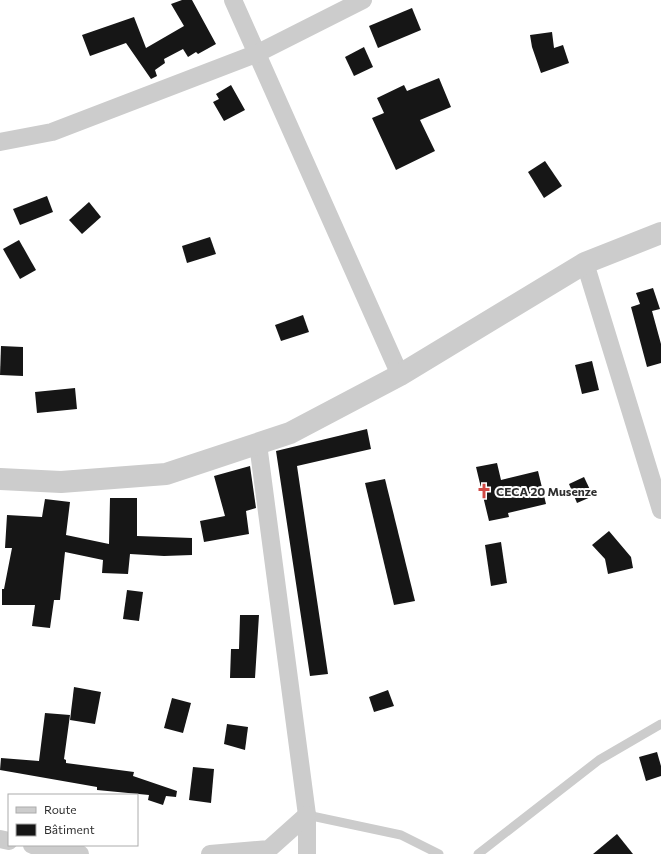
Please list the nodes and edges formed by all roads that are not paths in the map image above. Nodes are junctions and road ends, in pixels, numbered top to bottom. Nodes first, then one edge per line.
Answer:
1 (233, 0) edge
2 (363, 0) edge
3 (258, 53) junction
4 (0, 142) edge
5 (661, 233) edge
6 (585, 263) junction
7 (400, 375) junction
8 (258, 444) junction
9 (0, 479) edge
10 (661, 510) edge
11 (661, 724) edge
12 (307, 815) junction
13 (37, 846) edge
14 (80, 854) edge
15 (210, 854) edge
16 (307, 854) edge
17 (439, 854) edge
18 (478, 854) edge

1 - 3 street
2 - 3 street
3 - 4 street
3 - 7 street
5 - 6 street
6 - 7 street
6 - 10 street
7 - 8 street
8 - 9 street
8 - 12 street
11 - 18 lane
12 - 15 street
12 - 16 street
12 - 17 lane
13 - 14 street

